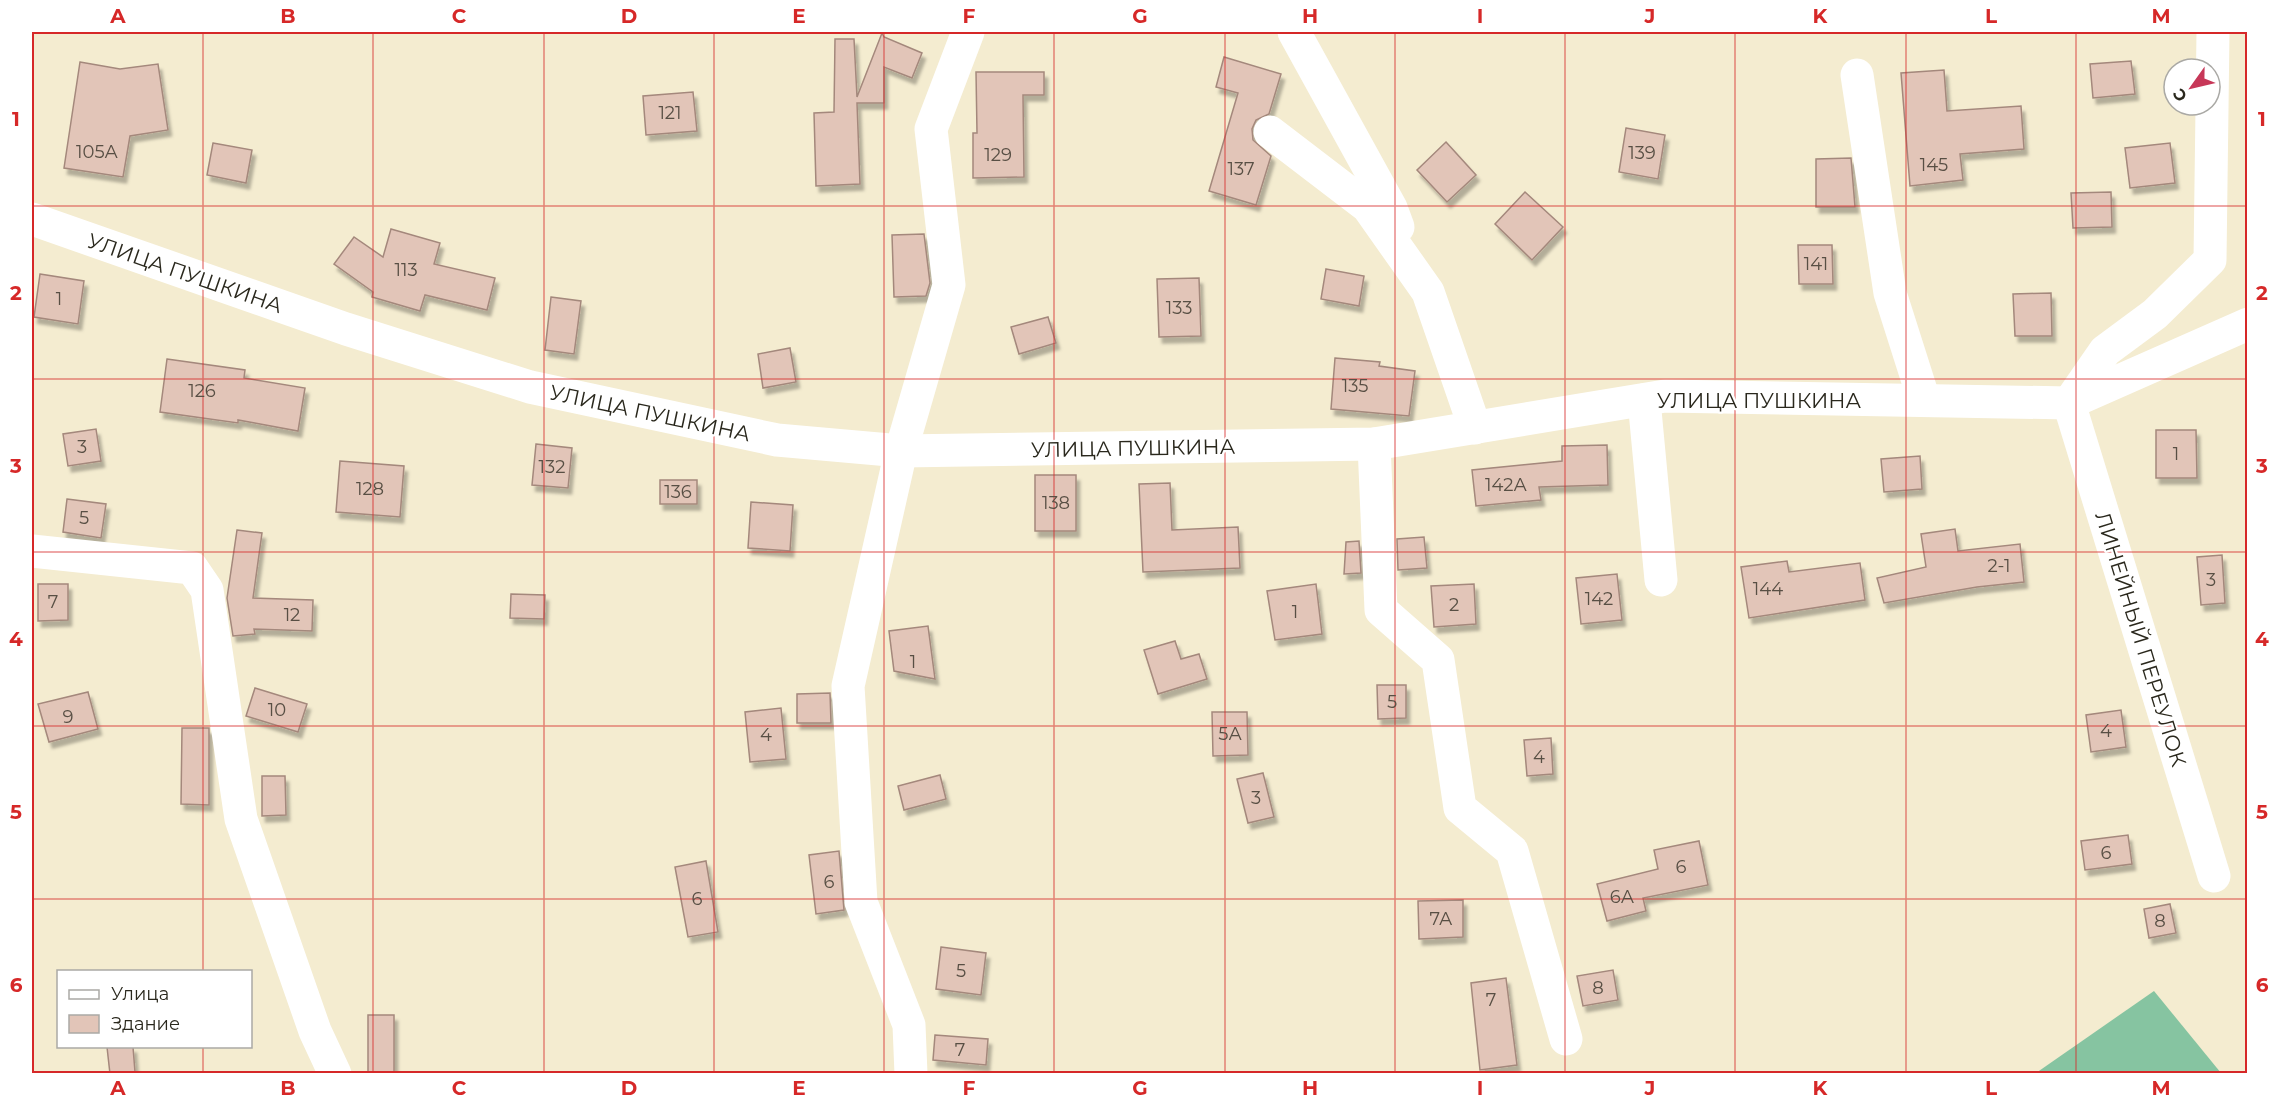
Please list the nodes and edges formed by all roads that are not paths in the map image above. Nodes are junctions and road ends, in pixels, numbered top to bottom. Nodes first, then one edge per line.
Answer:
1 (968, 32) edge
2 (1294, 32) edge
3 (2213, 32) edge
4 (1857, 75) dead end
5 (1270, 132) dead end
6 (32, 219) edge
7 (1413, 271) junction
8 (2247, 324) edge
9 (1644, 400) junction
10 (1924, 400) junction
11 (2069, 403) junction
12 (1475, 428) junction
13 (1374, 444) junction
14 (902, 451) junction
15 (32, 551) edge
16 (1661, 580) dead end
17 (2214, 876) dead end
18 (1566, 1039) dead end
19 (335, 1074) edge
20 (911, 1074) edge

1 - 14 street
2 - 7 street
3 - 11 street
4 - 10 street
5 - 7 street
6 - 14 street, УЛИЦА ПУШКИНА
7 - 12 street
8 - 11 street, УЛИЦА ПУШКИНА
9 - 10 street, УЛИЦА ПУШКИНА
9 - 12 street, УЛИЦА ПУШКИНА
9 - 16 street
10 - 11 street, УЛИЦА ПУШКИНА
11 - 17 street, ЛИНЕЙНЫЙ ПЕРЕУЛОК
12 - 13 street, УЛИЦА ПУШКИНА
13 - 14 street, УЛИЦА ПУШКИНА
13 - 18 street
14 - 20 street
15 - 19 street

